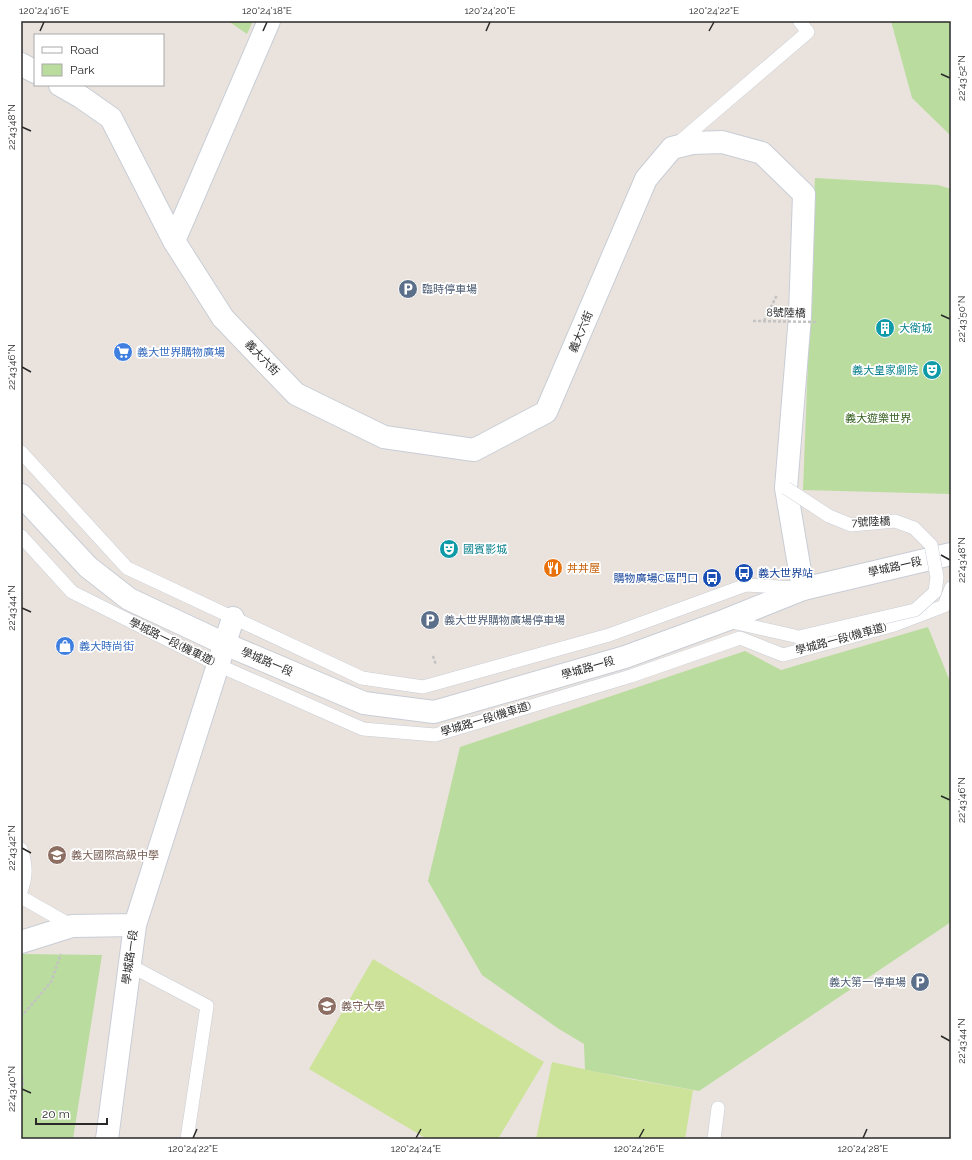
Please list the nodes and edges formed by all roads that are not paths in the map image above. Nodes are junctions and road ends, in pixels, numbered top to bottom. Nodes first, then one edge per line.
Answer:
1 (269, 21) edge
2 (800, 22) edge
3 (21, 64) edge
4 (34, 71) edge
5 (62, 86) edge
6 (672, 148) junction
7 (174, 241) junction
8 (21, 452) edge
9 (786, 488) junction
10 (21, 495) edge
11 (21, 536) edge
12 (951, 554) edge
13 (951, 588) edge
14 (803, 589) junction
15 (233, 618) junction
16 (726, 620) junction
17 (225, 644) junction
18 (218, 665) junction
19 (21, 850) edge
20 (21, 891) edge
21 (21, 897) edge
22 (134, 925) junction
23 (72, 926) junction
24 (21, 942) edge
25 (129, 965) junction
26 (718, 1108) dead end
27 (107, 1139) edge
28 (187, 1139) edge
29 (714, 1139) edge

1 - 7 street
2 - 6 lane
3 - 4 street
5 - 7 street, 義大六街
6 - 7 street, 義大六街
6 - 9 street
8 - 15 lane
9 - 14 street
9 - 16 lane, 7號陸橋, bridge
10 - 17 street, 學城路一段
11 - 18 lane, 學城路一段(機車道)
12 - 14 street, 學城路一段
13 - 18 lane, 學城路一段(機車道)
14 - 15 lane
14 - 16 street, 學城路一段
15 - 17 street, 學城路一段
16 - 17 street, 學城路一段
17 - 18 street, 學城路一段
18 - 22 street, 學城路一段
19 - 20 lane
21 - 23 lane
22 - 23 street
22 - 25 street, 學城路一段
23 - 24 street
25 - 27 street, 學城路一段
25 - 28 lane
26 - 29 lane

